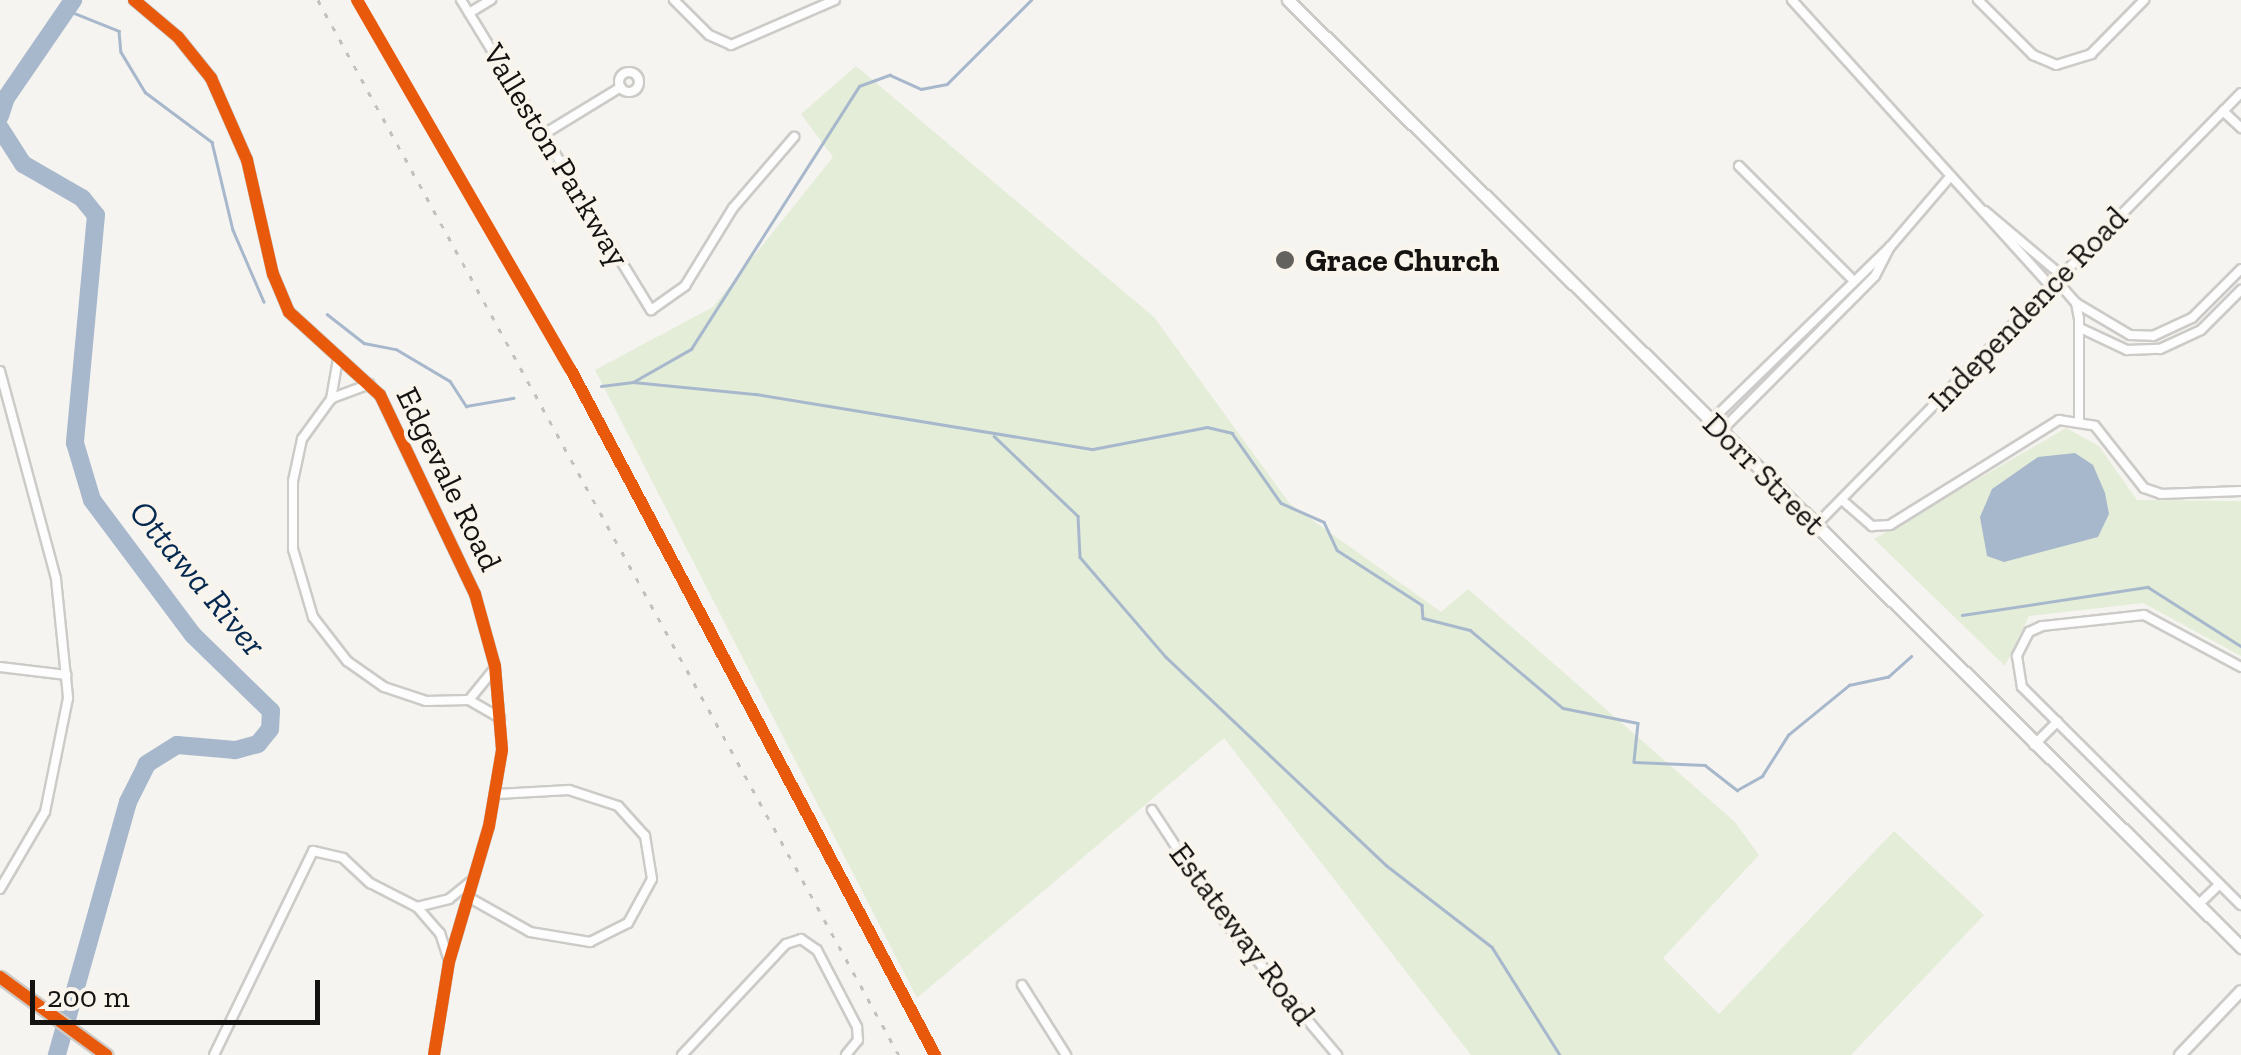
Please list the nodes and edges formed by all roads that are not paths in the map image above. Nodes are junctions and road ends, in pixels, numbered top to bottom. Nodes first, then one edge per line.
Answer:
1 (134, 0) edge
2 (461, 0) edge
3 (491, 0) edge
4 (674, 0) edge
5 (835, 0) edge
6 (1288, 0) edge
7 (1792, 0) edge
8 (1978, 0) edge
9 (2144, 0) edge
10 (470, 13) junction
11 (621, 87) dead end
12 (2241, 93) edge
13 (2223, 110) junction
14 (2241, 128) edge
15 (544, 134) junction
16 (794, 137) dead end
17 (1739, 166) dead end
18 (1949, 178) junction
19 (1977, 206) junction
20 (1890, 246) junction
21 (2241, 269) edge
22 (1860, 270) junction
23 (1870, 280) junction
24 (2055, 281) junction
25 (1848, 282) junction
26 (2241, 290) edge
27 (1855, 295) junction
28 (2076, 303) junction
29 (2080, 328) junction
30 (338, 359) junction
31 (0, 370) edge
32 (370, 384) junction
33 (331, 399) junction
34 (2079, 420) junction
35 (1711, 421) junction
36 (1721, 431) junction
37 (2241, 491) edge
38 (1842, 500) junction
39 (1816, 526) junction
40 (496, 666) junction
41 (0, 667) edge
42 (2241, 667) edge
43 (67, 675) junction
44 (468, 700) junction
45 (500, 718) junction
46 (2057, 722) junction
47 (2034, 745) junction
48 (497, 794) junction
49 (1152, 810) dead end
50 (476, 874) junction
51 (2220, 884) junction
52 (0, 889) edge
53 (468, 897) junction
54 (2198, 905) junction
55 (2241, 905) edge
56 (417, 908) junction
57 (2241, 947) edge
58 (449, 962) junction
59 (0, 978) edge
60 (1022, 985) dead end
61 (2241, 991) edge
62 (104, 1054) edge
63 (214, 1055) edge
64 (434, 1055) edge
65 (682, 1055) edge
66 (846, 1055) edge
67 (1066, 1055) edge
68 (1337, 1055) edge
69 (2180, 1055) edge

1 - 30 street, Edgevale Road
2 - 10 street, Valleston Parkway
3 - 10 street
4 - 5 street
6 - 35 main road, Dorr Street
7 - 18 street
8 - 9 street
10 - 15 street, Valleston Parkway
11 - 15 street
12 - 13 street, Independence Road
13 - 14 street
13 - 24 street, Independence Road
15 - 16 street, Valleston Parkway
17 - 25 street
18 - 19 street
18 - 20 street
19 - 24 street
19 - 24 street
20 - 22 street
20 - 23 street
21 - 28 street
22 - 23 street
22 - 25 street
23 - 27 street
24 - 28 street
24 - 38 street, Independence Road
25 - 27 street
25 - 35 street
26 - 29 street
27 - 36 street
28 - 29 street
29 - 34 street
30 - 32 street, Edgevale Road
30 - 33 street
31 - 43 street
32 - 33 street
32 - 40 street, Edgevale Road
33 - 44 street
34 - 37 street
34 - 38 street
35 - 36 main road, Dorr Street
36 - 39 main road, Dorr Street
38 - 39 street, Independence Road
39 - 47 main road, Dorr Street
40 - 44 street
40 - 45 street, Edgevale Road
41 - 43 street
42 - 46 street
43 - 52 street
44 - 45 street
45 - 48 street, Edgevale Road
46 - 47 street
46 - 51 street
47 - 54 main road, Dorr Street
48 - 50 street, Edgevale Road
48 - 53 street
49 - 68 street, Estateway Road
50 - 53 street, Edgevale Road
50 - 56 street
51 - 54 street
51 - 55 street
53 - 58 street, Edgevale Road
54 - 57 main road, Dorr Street
56 - 58 street
56 - 63 street
58 - 64 street, Edgevale Road
59 - 62 main road
60 - 67 street
61 - 69 street
65 - 66 street

